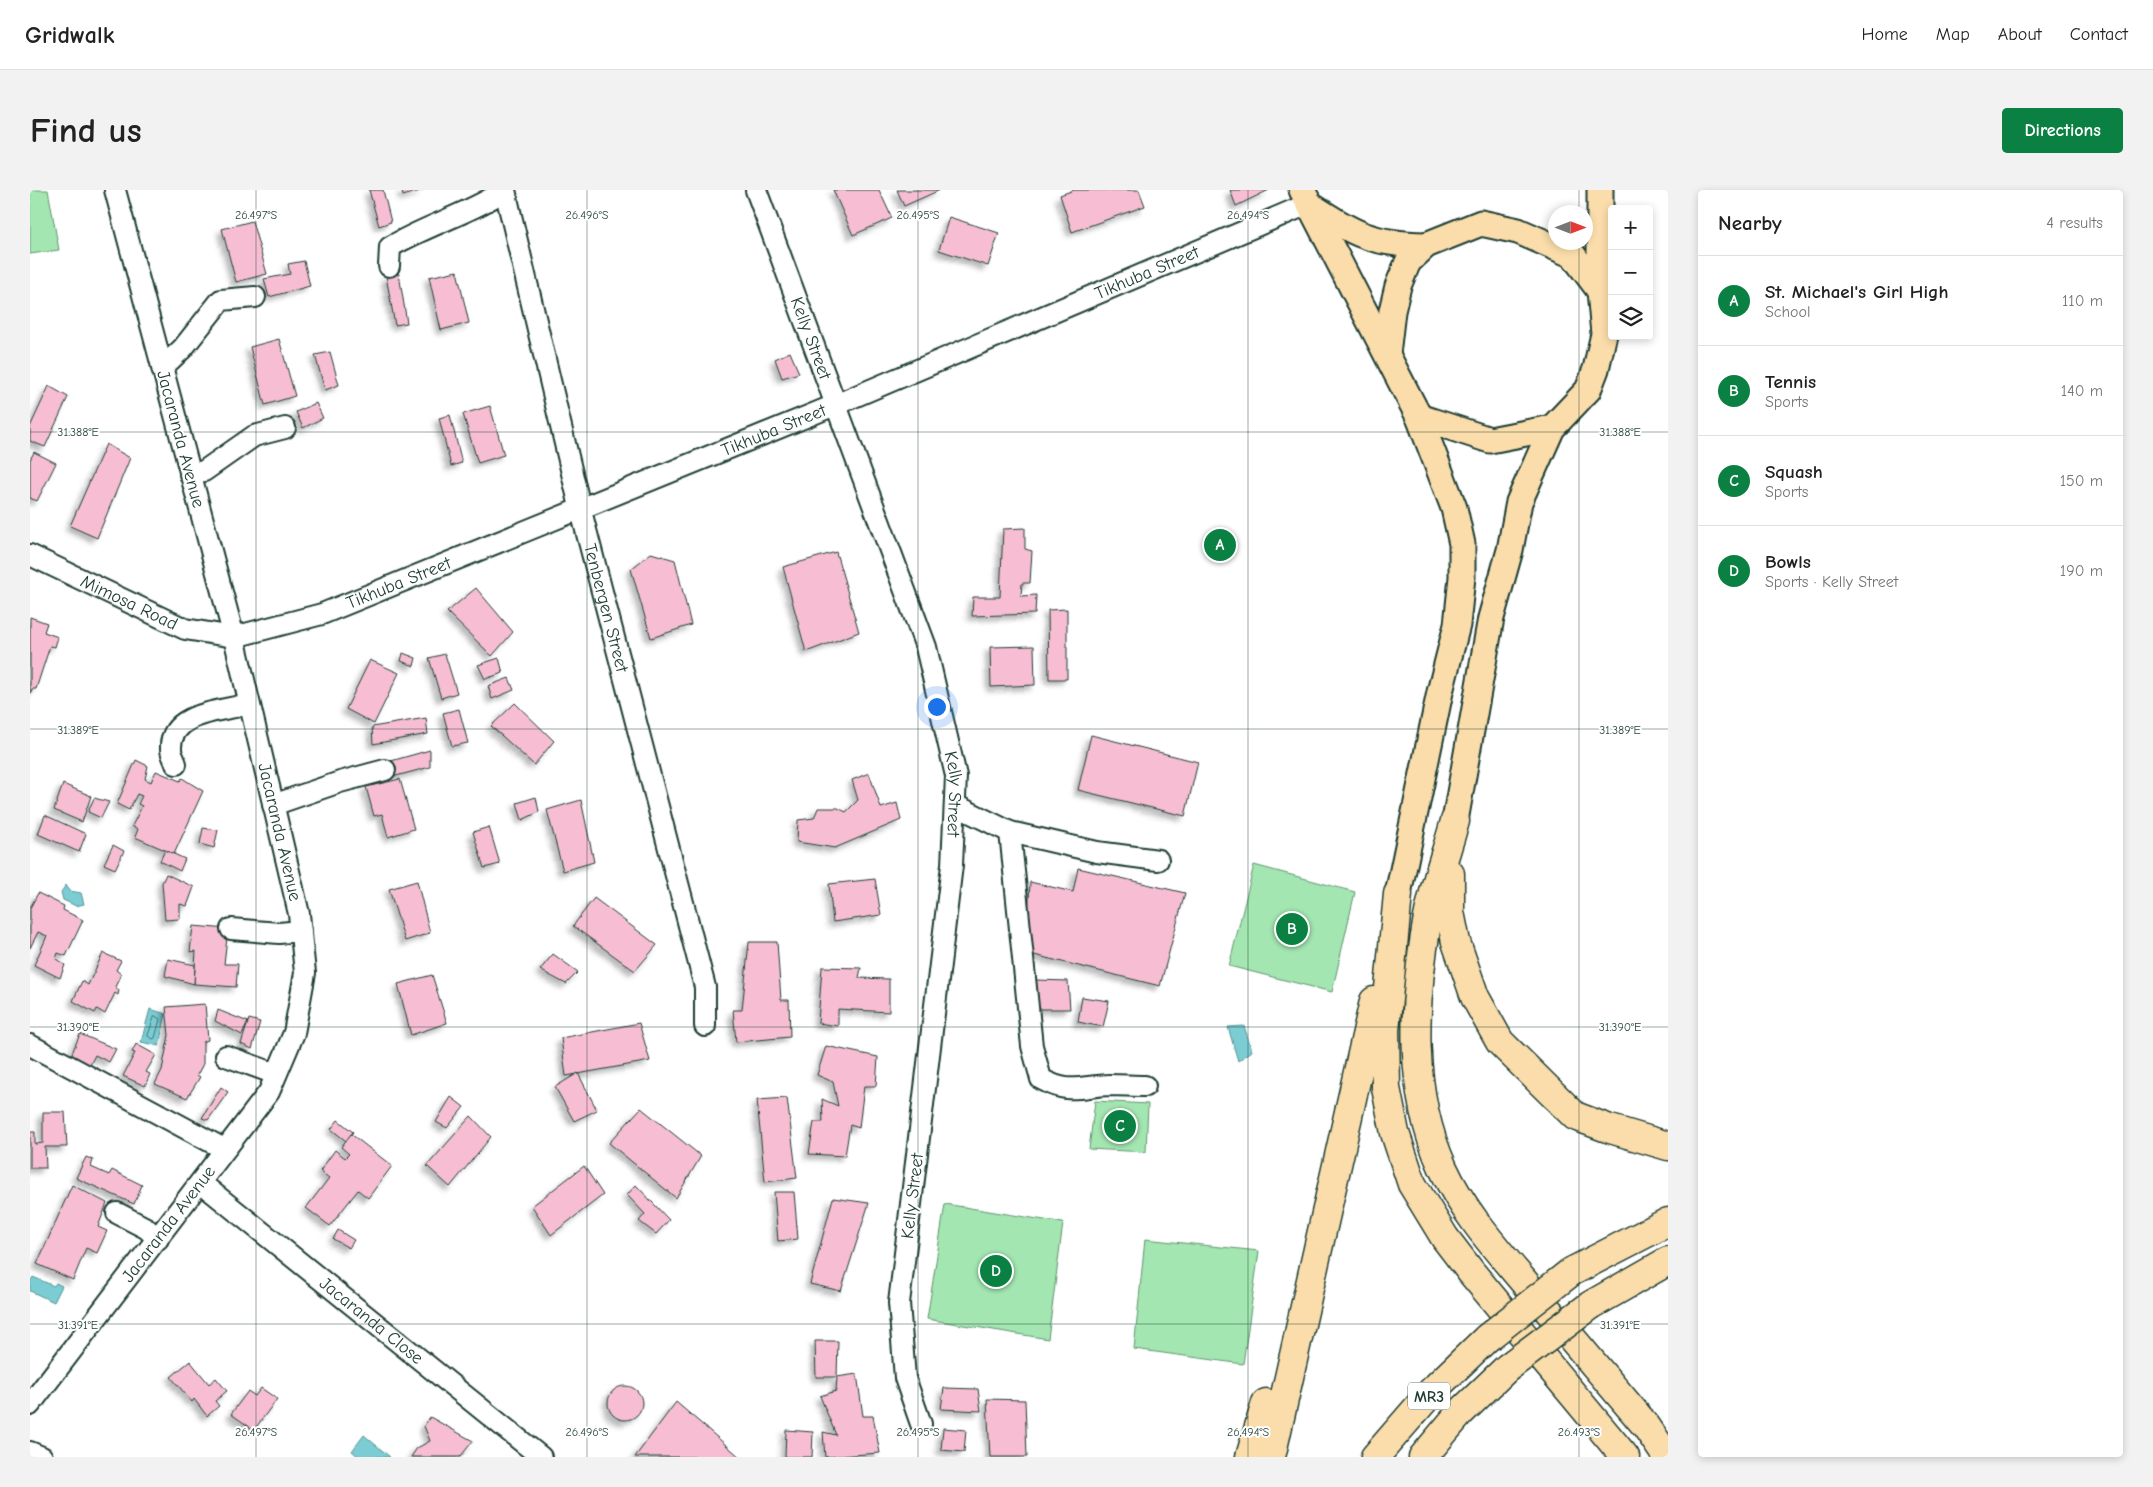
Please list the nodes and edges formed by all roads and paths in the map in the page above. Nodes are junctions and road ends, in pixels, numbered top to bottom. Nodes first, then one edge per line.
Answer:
1 (115, 190) edge
2 (505, 190) edge
3 (756, 190) edge
4 (1600, 190) edge
5 (1305, 197) edge
6 (1426, 245) junction
7 (389, 266) dead end
8 (1600, 291) junction
9 (255, 297) dead end
10 (1387, 354) junction
11 (162, 368) junction
12 (835, 405) junction
13 (1419, 417) junction
14 (285, 428) dead end
15 (1552, 428) junction
16 (190, 474) junction
17 (580, 507) junction
18 (30, 555) edge
19 (234, 637) junction
20 (249, 704) junction
21 (176, 764) dead end
22 (385, 770) dead end
23 (273, 805) junction
24 (955, 805) junction
25 (1455, 820) junction
26 (1010, 832) junction
27 (1158, 860) dead end
28 (1398, 894) junction
29 (231, 929) dead end
30 (301, 931) junction
31 (705, 1026) dead end
32 (30, 1045) edge
33 (226, 1056) dead end
34 (276, 1074) junction
35 (1146, 1086) dead end
36 (1352, 1097) junction
37 (1668, 1146) edge
38 (224, 1149) junction
39 (201, 1183) junction
40 (116, 1213) dead end
41 (1668, 1222) edge
42 (158, 1239) junction
43 (1668, 1261) edge
44 (30, 1405) edge
45 (921, 1424) dead end
46 (30, 1452) edge
47 (42, 1457) edge
48 (541, 1457) edge
49 (1250, 1457) edge
50 (1271, 1457) edge
51 (1375, 1457) edge
52 (1423, 1457) edge
53 (1625, 1457) edge
54 (1667, 1457) edge

1 - 11 street, Jacaranda Avenue
2 - 7 street
2 - 17 street, Tenbergen Street
3 - 12 street, Kelly Street
4 - 8 main road
5 - 6 main road
5 - 10 main road
5 - 12 street, Tikhuba Street
6 - 8 main road
6 - 10 main road
8 - 15 main road
9 - 11 street
10 - 13 main road
11 - 16 street, Jacaranda Avenue
12 - 17 street, Tikhuba Street
12 - 24 street, Kelly Street
13 - 15 main road
13 - 28 main road
14 - 16 street
15 - 25 main road
16 - 19 street, Jacaranda Avenue
17 - 19 street, Tikhuba Street
17 - 31 street, Tenbergen Street
18 - 19 street, Mimosa Road
19 - 20 street, Jacaranda Avenue
20 - 21 street
20 - 23 street, Jacaranda Avenue
22 - 23 street
23 - 30 street, Jacaranda Avenue
24 - 26 street
24 - 45 street, Kelly Street
25 - 37 highway
25 - 54 highway
26 - 27 street
26 - 35 street
28 - 36 highway
28 - 53 highway
29 - 30 street
30 - 34 street, Jacaranda Avenue
32 - 38 street
33 - 34 street
34 - 38 street, Jacaranda Avenue
36 - 49 highway
36 - 50 highway
38 - 39 street, Jacaranda Avenue
39 - 42 street, Jacaranda Avenue
39 - 48 street, Jacaranda Close
40 - 42 street
41 - 51 highway, MR3, bridge
42 - 44 street, Jacaranda Avenue
43 - 52 highway, MR3, bridge
46 - 47 street

